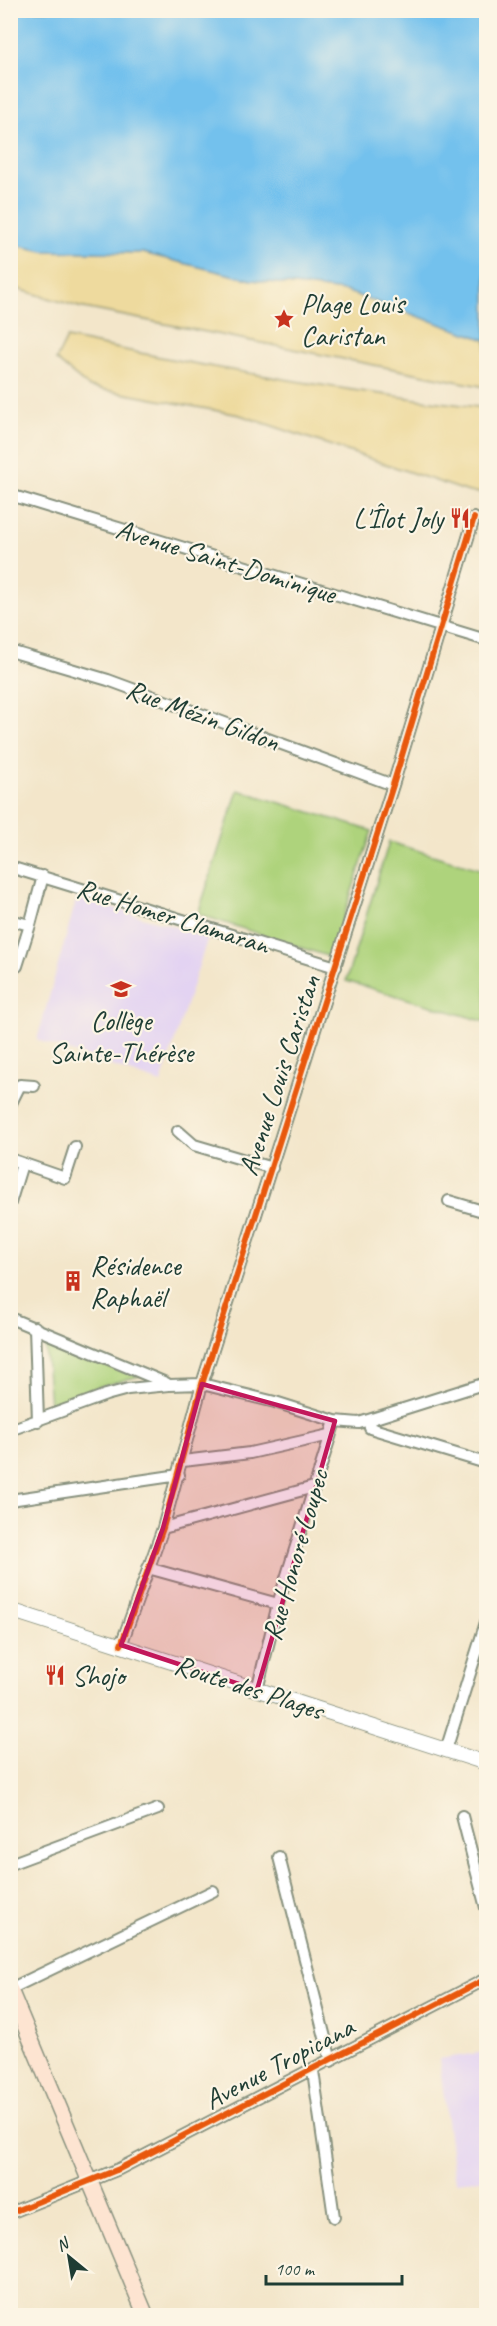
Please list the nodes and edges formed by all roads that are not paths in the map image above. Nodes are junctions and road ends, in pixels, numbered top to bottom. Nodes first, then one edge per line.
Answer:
1 (10, 495) edge
2 (474, 518) dead end
3 (442, 627) junction
4 (486, 640) edge
5 (10, 651) edge
6 (393, 785) junction
7 (10, 867) edge
8 (43, 876) junction
9 (10, 920) edge
10 (30, 925) junction
11 (336, 967) junction
12 (10, 968) edge
13 (34, 1086) dead end
14 (10, 1106) edge
15 (178, 1131) dead end
16 (75, 1148) dead end
17 (10, 1159) edge
18 (22, 1164) junction
19 (272, 1168) junction
20 (449, 1201) dead end
21 (10, 1203) edge
22 (486, 1212) edge
23 (10, 1318) edge
24 (35, 1327) junction
25 (486, 1383) edge
26 (202, 1384) junction
27 (169, 1385) junction
28 (38, 1421) junction
29 (335, 1421) junction
30 (369, 1421) junction
31 (10, 1430) edge
32 (330, 1435) junction
33 (183, 1461) junction
34 (486, 1463) edge
35 (179, 1475) junction
36 (314, 1487) junction
37 (10, 1500) edge
38 (163, 1528) junction
39 (148, 1568) junction
40 (278, 1604) junction
41 (10, 1610) edge
42 (486, 1622) edge
43 (121, 1644) junction
44 (257, 1690) junction
45 (446, 1750) junction
46 (486, 1763) edge
47 (158, 1809) dead end
48 (462, 1816) dead end
49 (279, 1857) dead end
50 (10, 1864) edge
51 (213, 1891) dead end
52 (486, 1908) edge
53 (486, 1979) edge
54 (10, 1990) edge
55 (332, 2061) junction
56 (313, 2070) junction
57 (90, 2183) junction
58 (10, 2213) edge
59 (334, 2217) dead end
60 (146, 2316) edge

1 - 3 street, Avenue Saint-Dominique
2 - 3 street, Avenue Louis Caristan
3 - 4 street, Avenue Saint-Dominique
3 - 6 street, Avenue Louis Caristan
5 - 6 street, Rue Mézin Gildon
6 - 11 street, Avenue Louis Caristan
7 - 8 street, Rue Homer Clamaran
8 - 10 street
8 - 11 street, Rue Homer Clamaran
9 - 10 street
10 - 12 street
11 - 19 street, Avenue Louis Caristan
13 - 14 street
15 - 19 street
16 - 18 street
17 - 18 street
18 - 21 street
19 - 26 street, Avenue Louis Caristan
20 - 22 street
23 - 24 street
24 - 27 street
24 - 28 street
25 - 30 street
26 - 27 street
26 - 29 street
26 - 33 street, Avenue Louis Caristan
27 - 28 street
28 - 31 street
29 - 30 street
29 - 32 street, Rue Honoré Loupec
30 - 34 street
32 - 33 street
32 - 36 street, Rue Honoré Loupec
33 - 35 street, Avenue Louis Caristan
35 - 37 street
35 - 38 street, Avenue Louis Caristan
36 - 38 street
36 - 40 street, Rue Honoré Loupec
38 - 39 street, Avenue Louis Caristan
39 - 40 street
39 - 43 street, Avenue Louis Caristan
40 - 44 street, Rue Honoré Loupec
41 - 43 street, Route des Plages
42 - 45 street
43 - 44 street, Route des Plages
44 - 45 street, Route des Plages
45 - 46 street, Route des Plages
47 - 50 street
48 - 52 street
49 - 55 street
51 - 54 street
53 - 55 street, Avenue Tropicana
54 - 57 main road
55 - 56 street, Avenue Tropicana
56 - 57 street, Avenue Tropicana
56 - 59 street
57 - 58 street, Avenue Tropicana
57 - 60 main road

